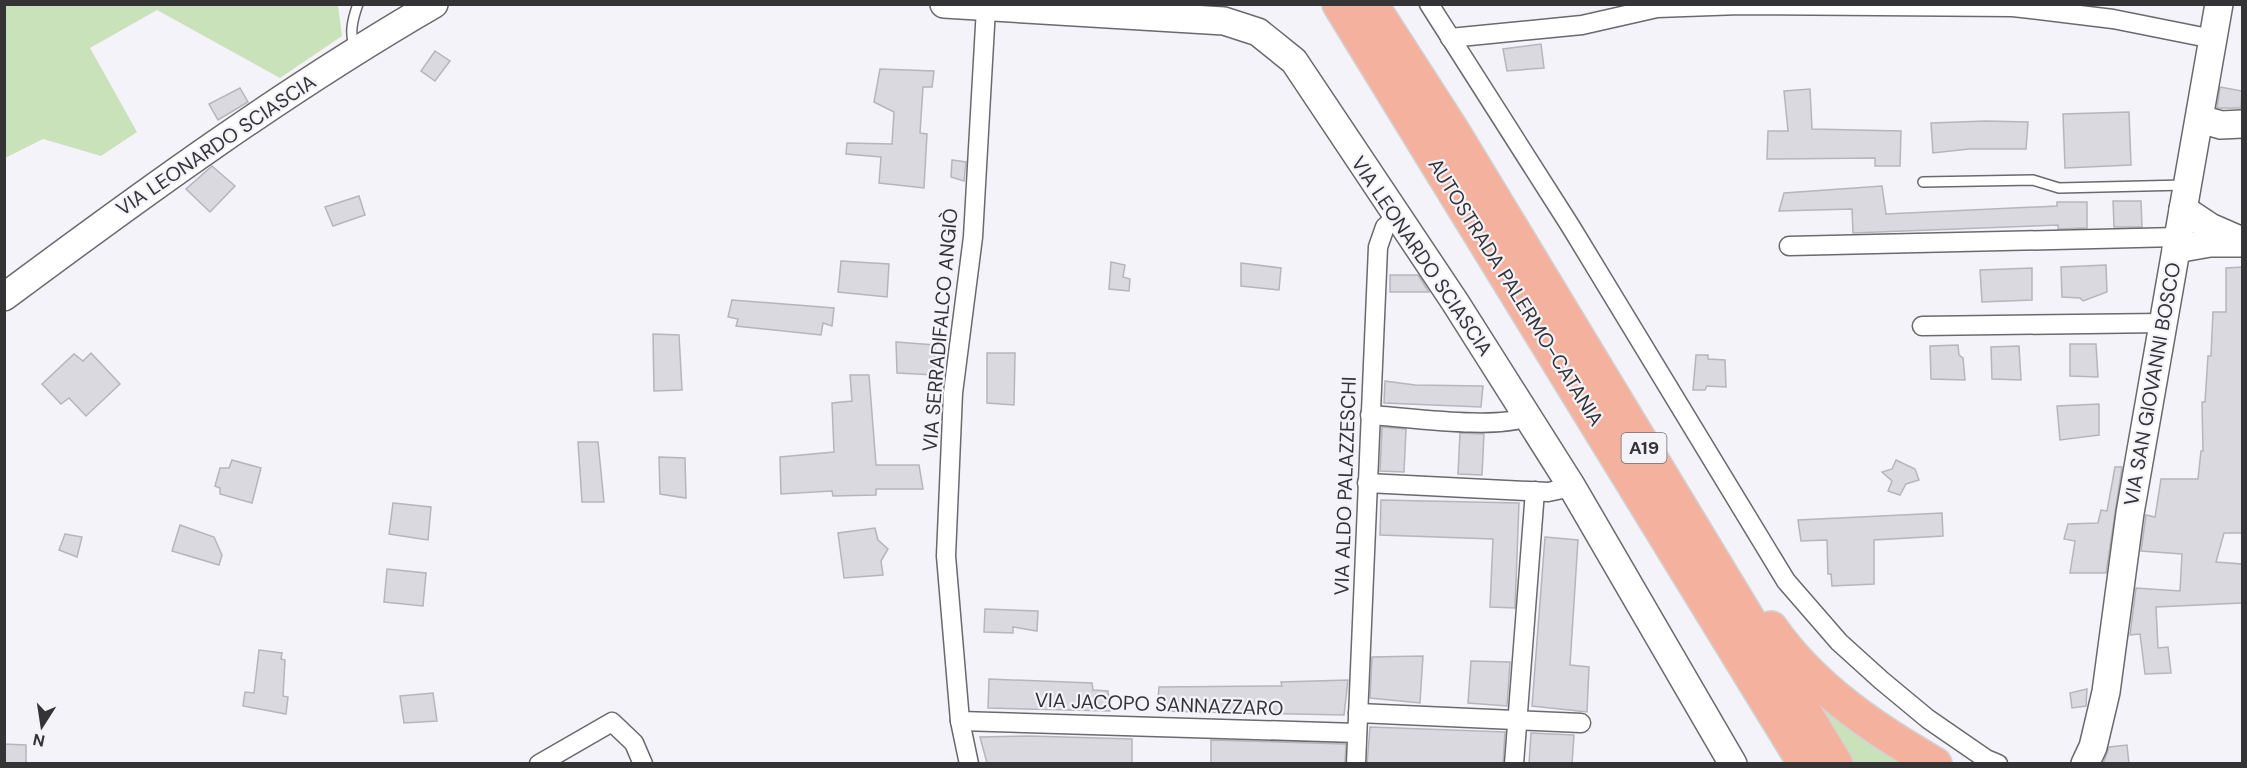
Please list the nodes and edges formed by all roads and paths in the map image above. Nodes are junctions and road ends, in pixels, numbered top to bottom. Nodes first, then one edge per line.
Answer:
1 (358, 4) edge
2 (435, 4) edge
3 (944, 4) edge
4 (1339, 4) edge
5 (1371, 4) edge
6 (1430, 4) edge
7 (2219, 4) edge
8 (980, 6) edge
9 (1657, 6) edge
10 (1986, 6) edge
11 (1450, 38) junction
12 (2213, 39) junction
13 (357, 50) junction
14 (2200, 119) junction
15 (2242, 123) edge
16 (1923, 182) dead end
17 (1485, 183) junction
18 (2185, 197) junction
19 (1397, 217) junction
20 (2242, 242) edge
21 (2177, 243) junction
22 (1789, 246) dead end
23 (4, 297) edge
24 (2162, 323) junction
25 (1922, 326) dead end
26 (1559, 362) junction
27 (1370, 415) junction
28 (1526, 417) junction
29 (1367, 483) junction
30 (1572, 487) junction
31 (1535, 491) junction
32 (1358, 713) junction
33 (1517, 720) junction
34 (960, 721) junction
35 (1581, 723) dead end
36 (1357, 733) junction
37 (539, 764) edge
38 (644, 764) edge
39 (969, 764) edge
40 (1356, 764) edge
41 (1514, 764) edge
42 (1733, 764) edge
43 (1781, 764) edge
44 (1805, 764) edge
45 (1836, 764) edge
46 (1935, 764) edge
47 (1998, 764) edge
48 (2085, 764) edge

1 - 13 lane
2 - 13 street, VIA LEONARDO SCIASCIA
3 - 8 street, VIA LEONARDO SCIASCIA
4 - 26 highway, AUTOSTRADA PALERMO-CATANIA / A19
5 - 17 highway, AUTOSTRADA PALERMO-CATANIA / A19
6 - 11 street
7 - 12 street, VIA SAN GIOVANNI BOSCO
8 - 19 street, VIA LEONARDO SCIASCIA
8 - 34 street, VIA SERRADIFALCO ANGIÒ
9 - 10 street
9 - 11 street
10 - 12 street
11 - 47 street
12 - 14 street, VIA SAN GIOVANNI BOSCO
13 - 23 street, VIA LEONARDO SCIASCIA
14 - 15 street
14 - 18 street, VIA SAN GIOVANNI BOSCO
16 - 18 lane
17 - 45 highway, AUTOSTRADA PALERMO-CATANIA / A19
17 - 46 highway
18 - 20 street
18 - 21 street, VIA SAN GIOVANNI BOSCO
19 - 27 street, VIA ALDO PALAZZESCHI
19 - 28 street, VIA LEONARDO SCIASCIA
20 - 21 street
21 - 22 street
21 - 24 street, VIA SAN GIOVANNI BOSCO
24 - 25 street
24 - 48 street, VIA SAN GIOVANNI BOSCO
26 - 43 highway
26 - 44 highway, AUTOSTRADA PALERMO-CATANIA / A19
27 - 28 street
27 - 29 street, VIA ALDO PALAZZESCHI
28 - 30 street, VIA LEONARDO SCIASCIA
29 - 31 street
29 - 32 street, VIA ALDO PALAZZESCHI
30 - 31 street
30 - 42 street, VIA LEONARDO SCIASCIA
31 - 33 street
32 - 33 street
32 - 36 street, VIA ALDO PALAZZESCHI
33 - 35 street
33 - 41 street
34 - 36 street, VIA JACOPO SANNAZZARO
34 - 39 street, VIA SERRADIFALCO ANGIÒ
36 - 40 street, VIA ALDO PALAZZESCHI
37 - 38 street

